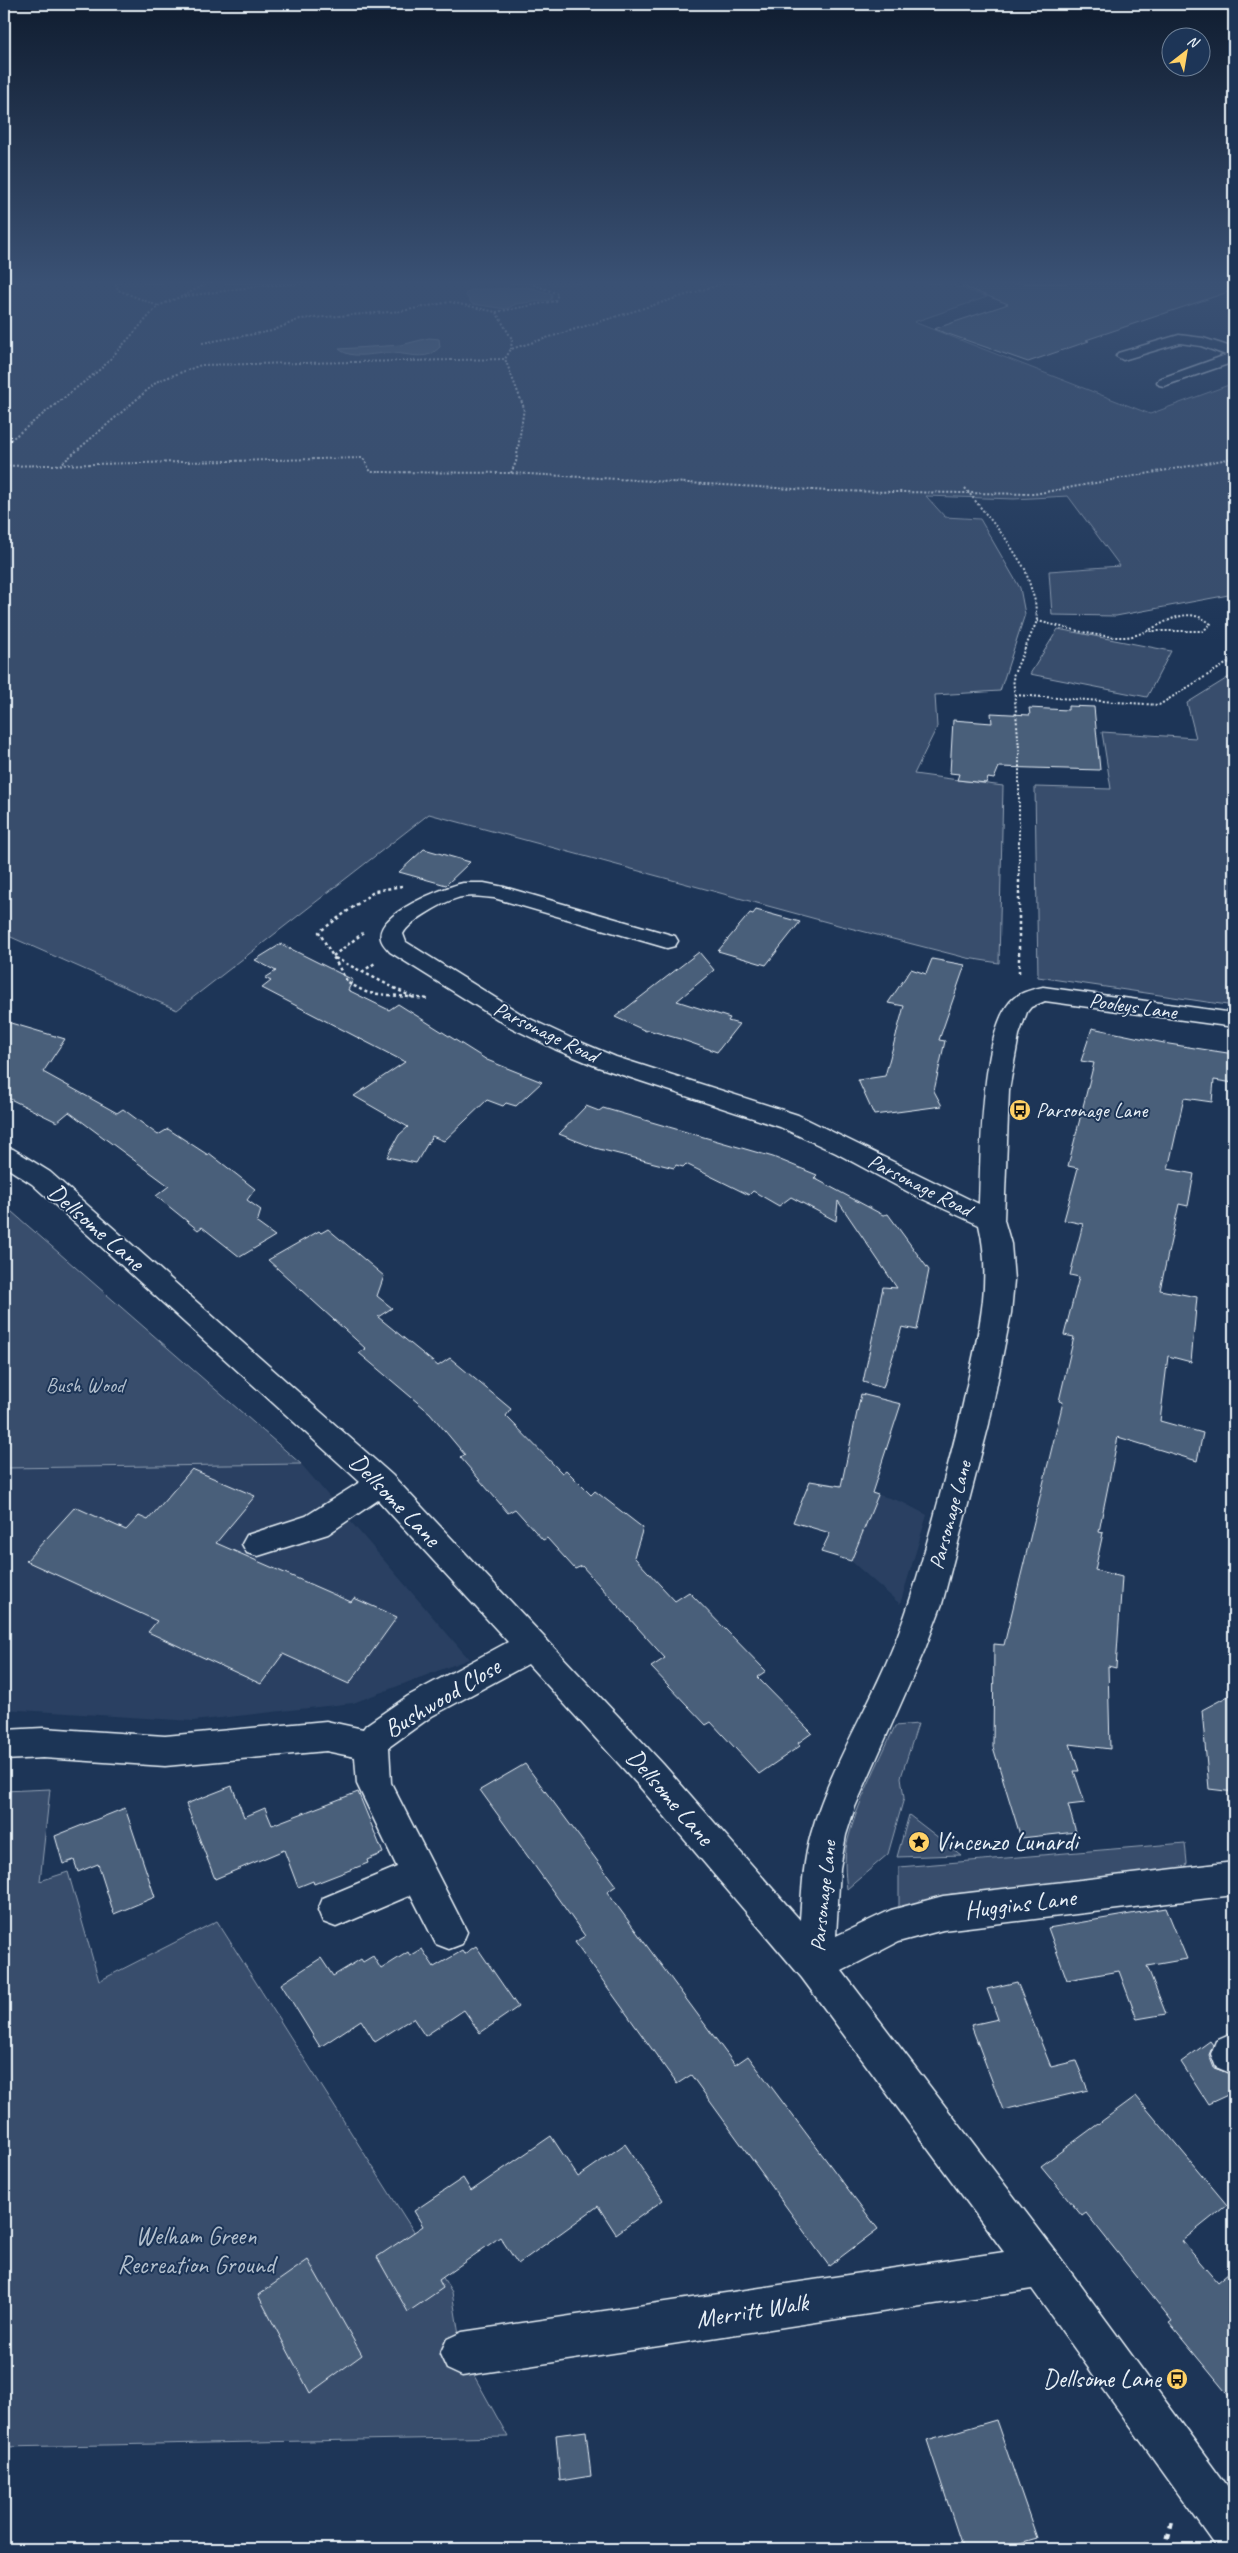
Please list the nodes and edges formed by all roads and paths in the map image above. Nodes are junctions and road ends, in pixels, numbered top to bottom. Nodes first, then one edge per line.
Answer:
1 (60, 402) edge
2 (131, 402) edge
3 (522, 402) edge
4 (4, 445) edge
5 (1234, 458) edge
6 (60, 465) junction
7 (4, 466) edge
8 (511, 473) junction
9 (965, 488) dead end
10 (970, 494) junction
11 (1037, 621) junction
12 (1147, 631) junction
13 (1234, 659) edge
14 (1015, 695) junction
15 (667, 941) dead end
16 (334, 958) dead end
17 (414, 998) dead end
18 (1031, 998) junction
19 (1234, 1020) edge
20 (4, 1155) edge
21 (991, 1220) junction
22 (381, 1483) junction
23 (258, 1544) dead end
24 (533, 1645) junction
25 (4, 1745) edge
26 (372, 1746) junction
27 (420, 1874) junction
28 (1234, 1878) edge
29 (336, 1910) dead end
30 (449, 1932) dead end
31 (815, 1965) junction
32 (1041, 2268) junction
33 (462, 2354) dead end
34 (1176, 2506) dead end
35 (1234, 2533) edge
36 (1165, 2549) edge

1 - 4 path
2 - 6 path
3 - 8 path
5 - 10 path
6 - 7 path
6 - 8 path
8 - 10 path
9 - 10 path
10 - 11 path
11 - 12 path
11 - 14 path
12 - 12 path
13 - 14 path
14 - 18 path
15 - 21 street, Parsonage Road
16 - 17 path
18 - 19 street, Pooleys Lane
18 - 21 street, Parsonage Lane
20 - 22 street, Dellsome Lane
21 - 31 street, Parsonage Lane
22 - 23 street
22 - 24 street, Dellsome Lane
24 - 26 street, Bushwood Close
24 - 31 street, Dellsome Lane
25 - 26 street
26 - 27 street, Bushwood Close
27 - 29 street
27 - 30 street, Bushwood Close
28 - 31 street, Huggins Lane
31 - 32 street, Dellsome Lane
32 - 33 street, Merritt Walk
32 - 35 street, Dellsome Lane
34 - 36 path

